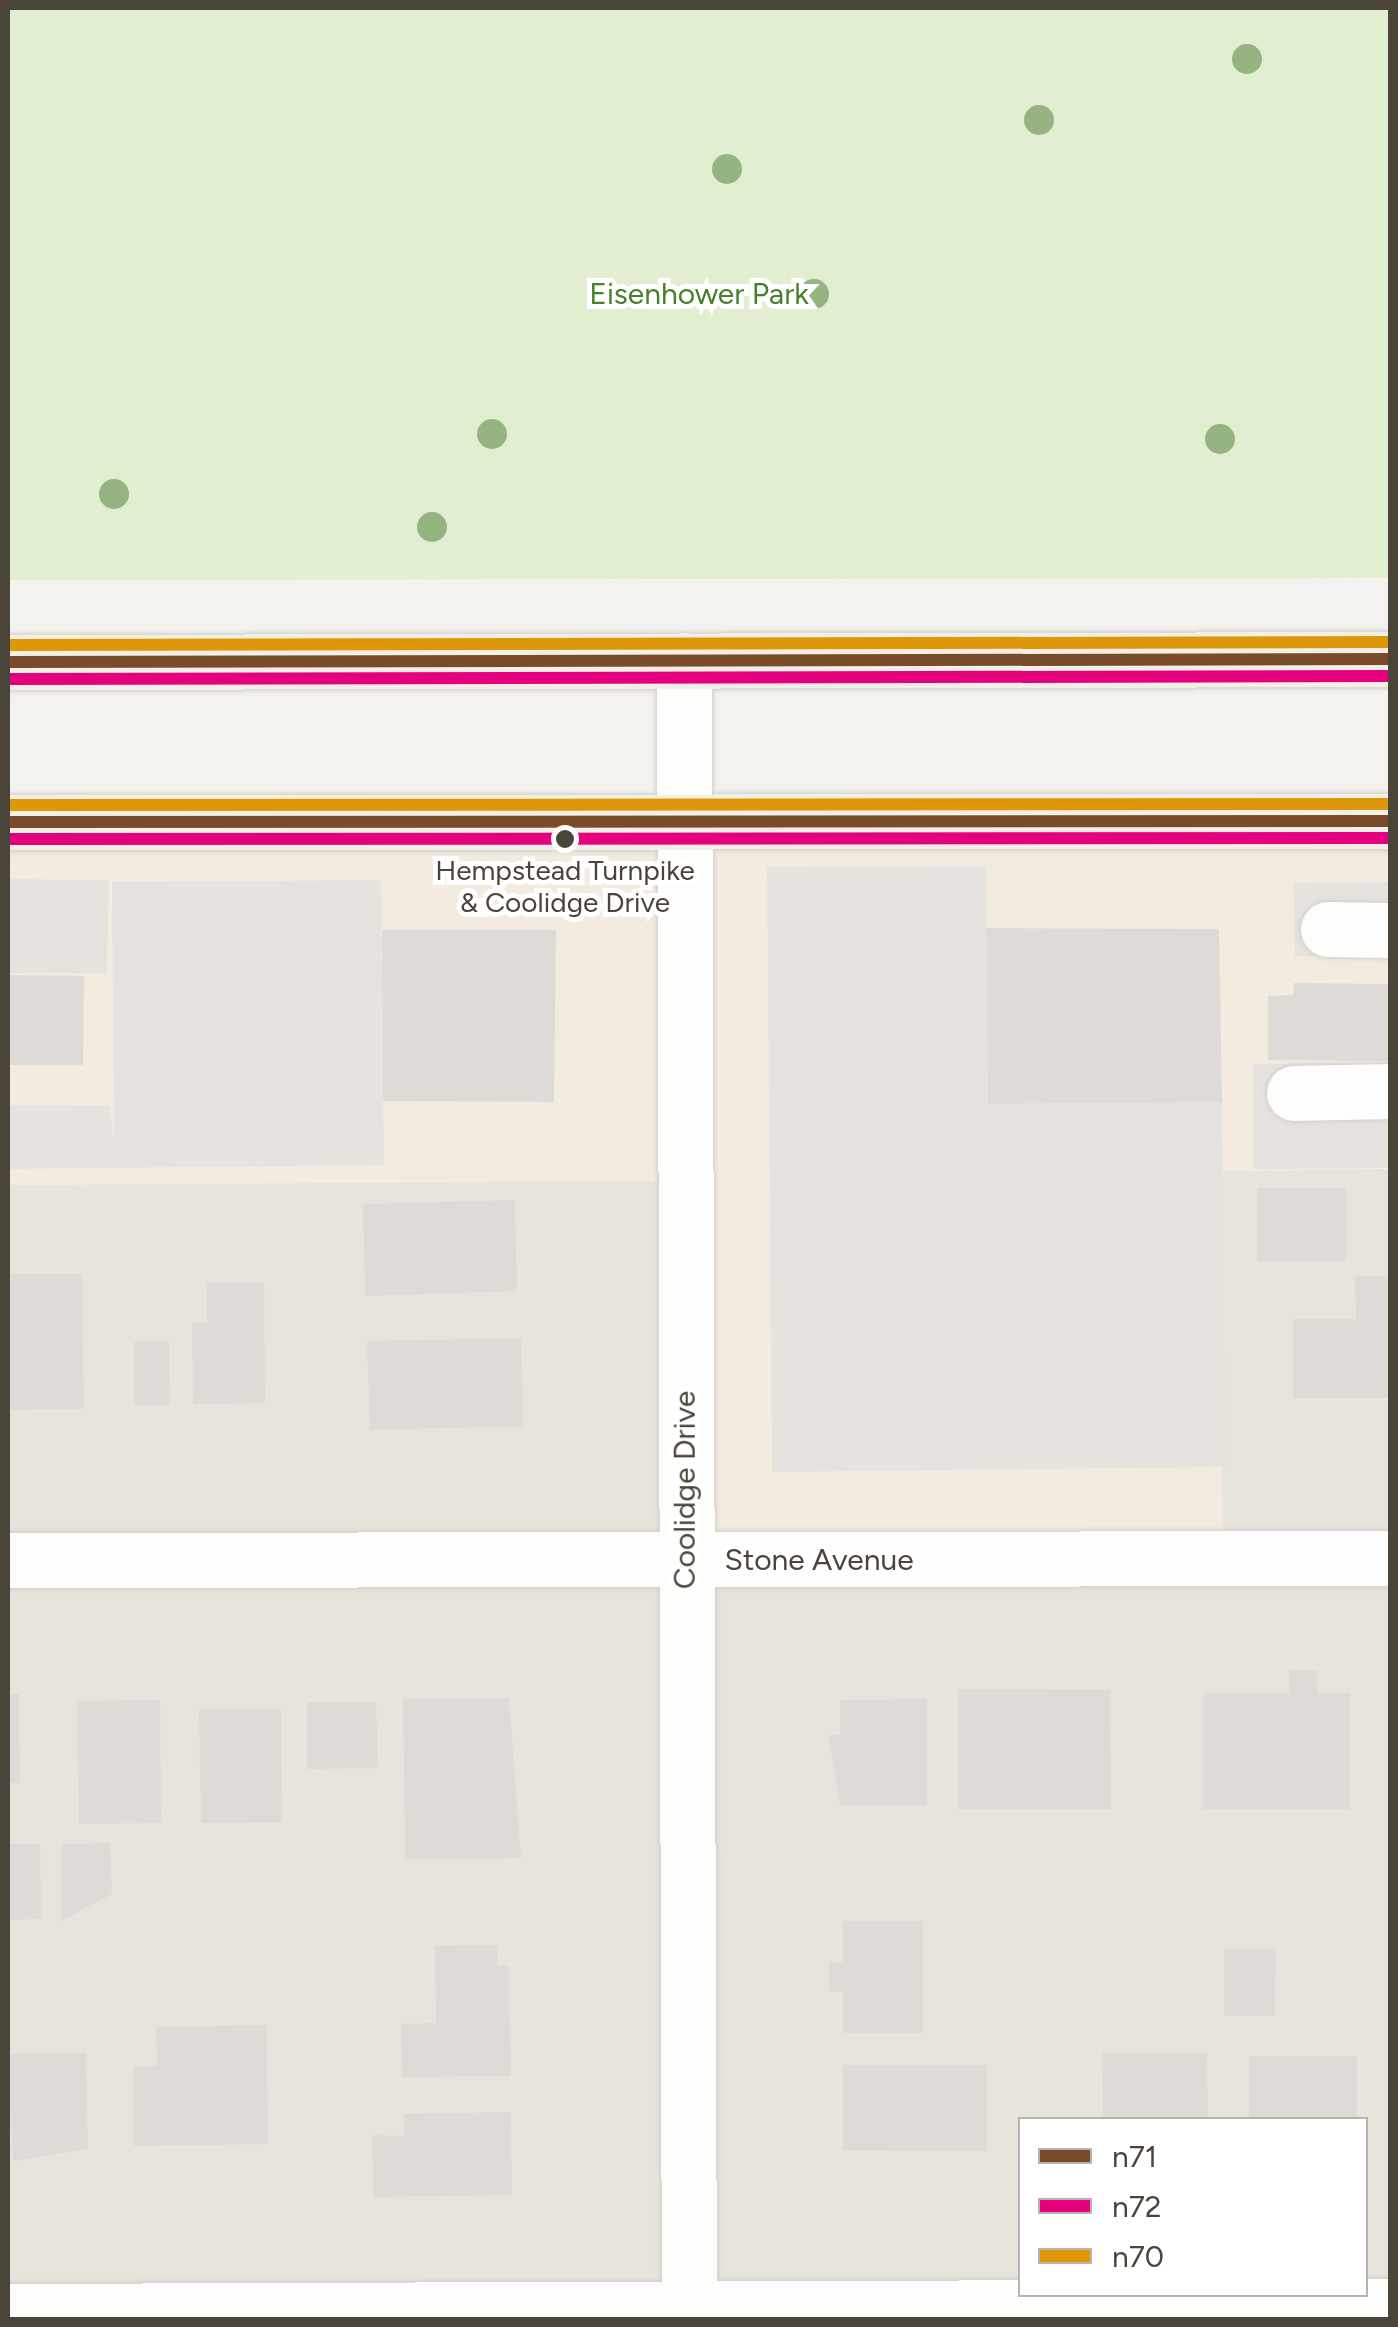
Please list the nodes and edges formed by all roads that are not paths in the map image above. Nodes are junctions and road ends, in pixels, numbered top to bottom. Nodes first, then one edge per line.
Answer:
1 (1390, 659) edge
2 (684, 660) junction
3 (8, 662) edge
4 (682, 820) junction
5 (1390, 821) edge
6 (8, 822) edge
7 (1328, 930) dead end
8 (1390, 930) edge
9 (1390, 1091) edge
10 (1294, 1093) dead end
11 (1390, 1558) edge
12 (8, 1560) edge
13 (685, 1561) junction
14 (1390, 2306) edge
15 (8, 2311) edge
16 (689, 2314) edge

1 - 2 main road
2 - 3 main road
2 - 4 street, Coolidge Drive
4 - 5 main road
4 - 6 main road
4 - 13 street, Coolidge Drive
7 - 8 street
9 - 10 street
11 - 13 street, Stone Avenue
12 - 13 street, Stone Avenue
13 - 16 street, Coolidge Drive
14 - 16 street
15 - 16 street

